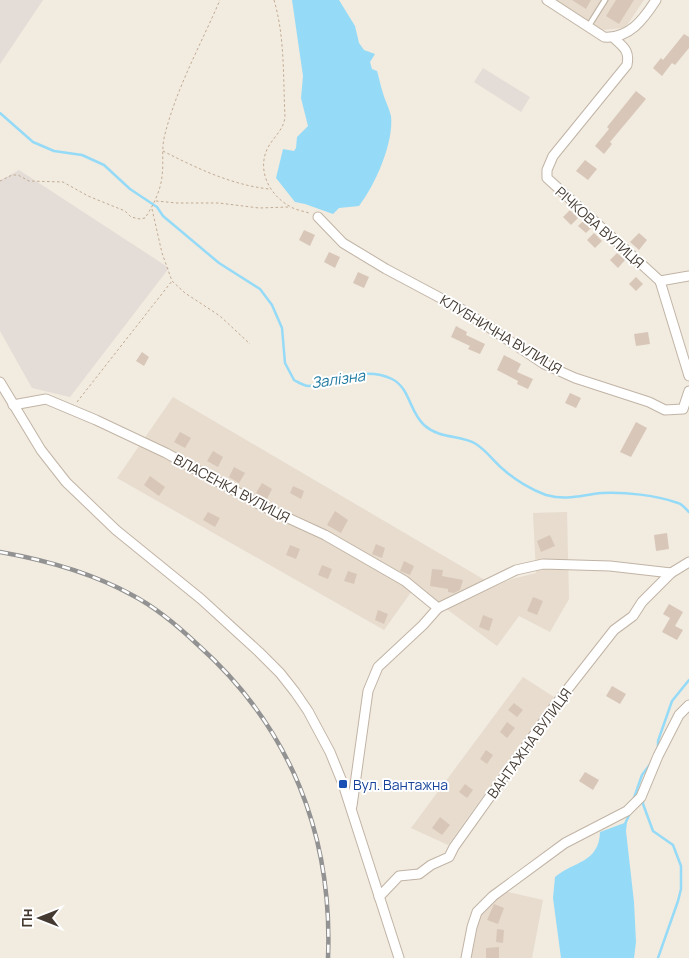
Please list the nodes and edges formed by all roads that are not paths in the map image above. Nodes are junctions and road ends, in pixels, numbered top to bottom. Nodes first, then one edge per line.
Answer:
1 (547, 0) edge
2 (605, 0) edge
3 (656, 0) edge
4 (588, 27) junction
5 (614, 38) junction
6 (318, 217) road end
7 (689, 276) edge
8 (660, 281) junction
9 (689, 376) edge
10 (0, 382) edge
11 (689, 391) edge
12 (15, 407) junction
13 (689, 562) edge
14 (671, 573) junction
15 (438, 608) junction
16 (689, 705) edge
17 (351, 809) junction
18 (379, 896) junction
19 (399, 958) edge
20 (466, 958) edge

1 - 4 street
2 - 4 lane
3 - 5 street
4 - 5 street
5 - 8 street, РІЧКОВА ВУЛИЦЯ
6 - 11 street, КЛУБНИЧНА ВУЛИЦЯ
7 - 8 street
8 - 9 street
10 - 12 street
12 - 15 street, ВЛАСЕНКА ВУЛИЦЯ
12 - 17 street
13 - 14 street, ВАНТАЖНА ВУЛИЦЯ
14 - 15 street
14 - 18 street, ВАНТАЖНА ВУЛИЦЯ
15 - 17 street
16 - 20 street
17 - 18 street
18 - 19 street

